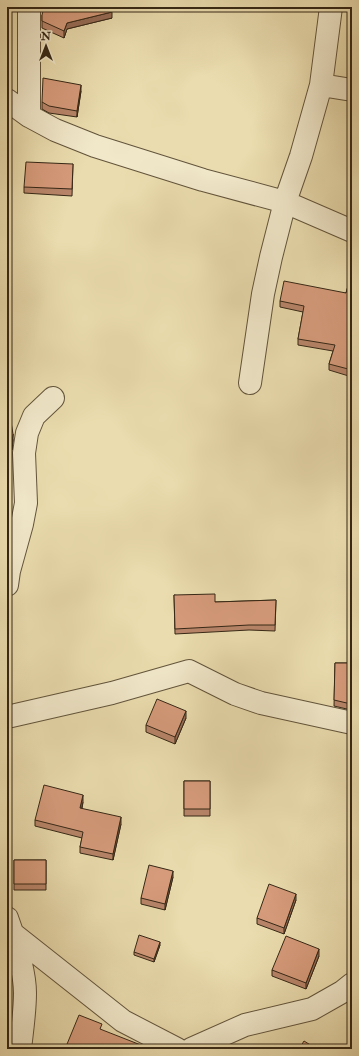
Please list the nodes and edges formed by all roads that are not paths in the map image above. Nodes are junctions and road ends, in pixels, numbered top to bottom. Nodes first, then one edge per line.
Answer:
1 (29, 7) edge
2 (331, 7) edge
3 (321, 85) junction
4 (352, 90) edge
5 (7, 100) edge
6 (29, 116) junction
7 (285, 202) junction
8 (352, 231) edge
9 (250, 383) dead end
10 (53, 398) dead end
11 (7, 585) edge
12 (7, 717) edge
13 (352, 723) edge
14 (10, 926) edge
15 (352, 984) edge
16 (20, 1049) edge
17 (177, 1049) edge
18 (191, 1049) edge

1 - 6 street
2 - 3 street
3 - 4 street
3 - 7 street
5 - 6 street
6 - 7 street
7 - 8 street
7 - 9 street
10 - 11 street
12 - 13 street
14 - 16 street
14 - 17 street
15 - 18 street

